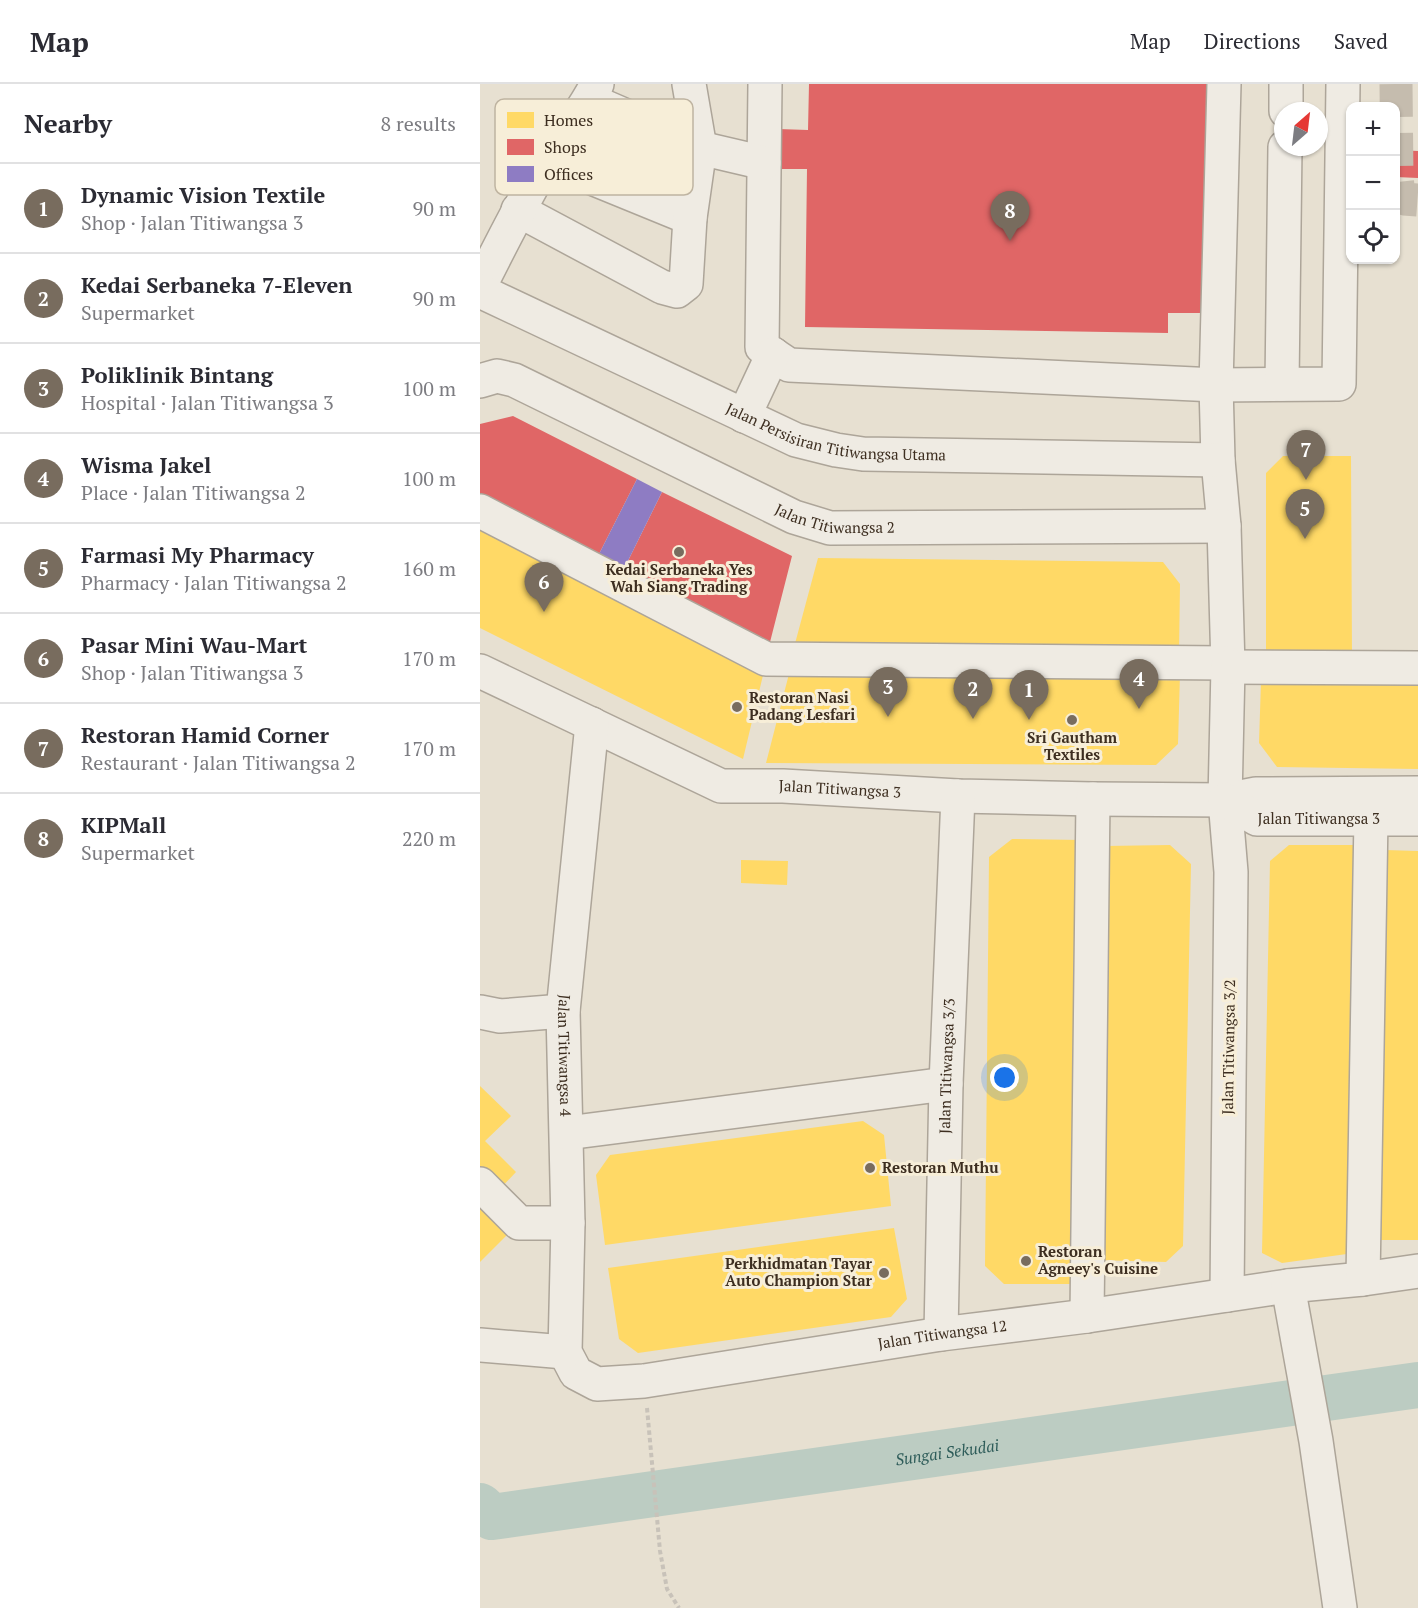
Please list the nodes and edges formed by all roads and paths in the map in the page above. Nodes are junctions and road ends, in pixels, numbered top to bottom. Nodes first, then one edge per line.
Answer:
1 (689, 84) edge
2 (765, 84) edge
3 (1224, 84) edge
4 (1286, 84) edge
5 (1343, 84) edge
6 (593, 92) edge
7 (606, 99) edge
8 (692, 99) edge
9 (1286, 102) edge
10 (693, 107) edge
11 (693, 144) edge
12 (700, 148) junction
13 (1285, 156) edge
14 (764, 163) junction
15 (527, 195) edge
16 (634, 195) edge
17 (518, 210) junction
18 (690, 218) junction
19 (480, 285) edge
20 (480, 291) edge
21 (772, 354) junction
22 (480, 381) edge
23 (1282, 384) junction
24 (1216, 385) junction
25 (744, 416) junction
26 (1218, 460) junction
27 (480, 511) edge
28 (1224, 526) junction
29 (1228, 665) junction
30 (1418, 668) edge
31 (480, 671) edge
32 (592, 724) junction
33 (1418, 793) edge
34 (958, 796) junction
35 (1093, 799) junction
36 (1225, 800) junction
37 (1371, 818) junction
38 (1418, 819) edge
39 (563, 1011) junction
40 (480, 1012) edge
41 (946, 1084) junction
42 (567, 1133) junction
43 (480, 1184) edge
44 (568, 1223) junction
45 (1418, 1271) edge
46 (1363, 1279) junction
47 (1288, 1286) junction
48 (1227, 1295) junction
49 (1087, 1316) junction
50 (941, 1334) junction
51 (480, 1345) edge
52 (565, 1352) junction
53 (644, 1381) junction
54 (679, 1608) edge
55 (1341, 1608) edge

1 - 8 street
2 - 14 street
3 - 24 street
4 - 9 street
5 - 23 street
6 - 7 street
10 - 12 street
11 - 12 street
12 - 14 street
12 - 18 street
13 - 23 street
14 - 21 street
15 - 17 street
16 - 18 street
17 - 18 street
17 - 19 street
20 - 25 street, Jalan Persisiran Titiwangsa Utama
21 - 24 street
21 - 25 street
22 - 28 street, Jalan Titiwangsa 2
23 - 24 street
24 - 26 street
25 - 26 street, Jalan Persisiran Titiwangsa Utama
26 - 28 street
27 - 29 street
28 - 29 street
29 - 30 street
29 - 36 street
31 - 32 street, Jalan Titiwangsa 3
32 - 34 street, Jalan Titiwangsa 3
32 - 39 street, Jalan Titiwangsa 4
33 - 36 street, Jalan Titiwangsa 3
34 - 35 street, Jalan Titiwangsa 3
34 - 41 street, Jalan Titiwangsa 3/3
35 - 36 street, Jalan Titiwangsa 3
35 - 49 street
36 - 37 street, Jalan Titiwangsa 3
36 - 48 street, Jalan Titiwangsa 3/2
37 - 38 street, Jalan Titiwangsa 3
37 - 46 street
39 - 40 street
39 - 42 street, Jalan Titiwangsa 4
41 - 42 street
41 - 50 street, Jalan Titiwangsa 3/3
42 - 44 street, Jalan Titiwangsa 4
43 - 44 street
44 - 52 street, Jalan Titiwangsa 4
45 - 46 street, Jalan Titiwangsa 12
46 - 47 street, Jalan Titiwangsa 12
47 - 48 street, Jalan Titiwangsa 12
47 - 55 street
48 - 49 street, Jalan Titiwangsa 12
49 - 50 street, Jalan Titiwangsa 12
50 - 53 street, Jalan Titiwangsa 12
51 - 52 street
52 - 53 street, Jalan Titiwangsa 12
53 - 54 path

